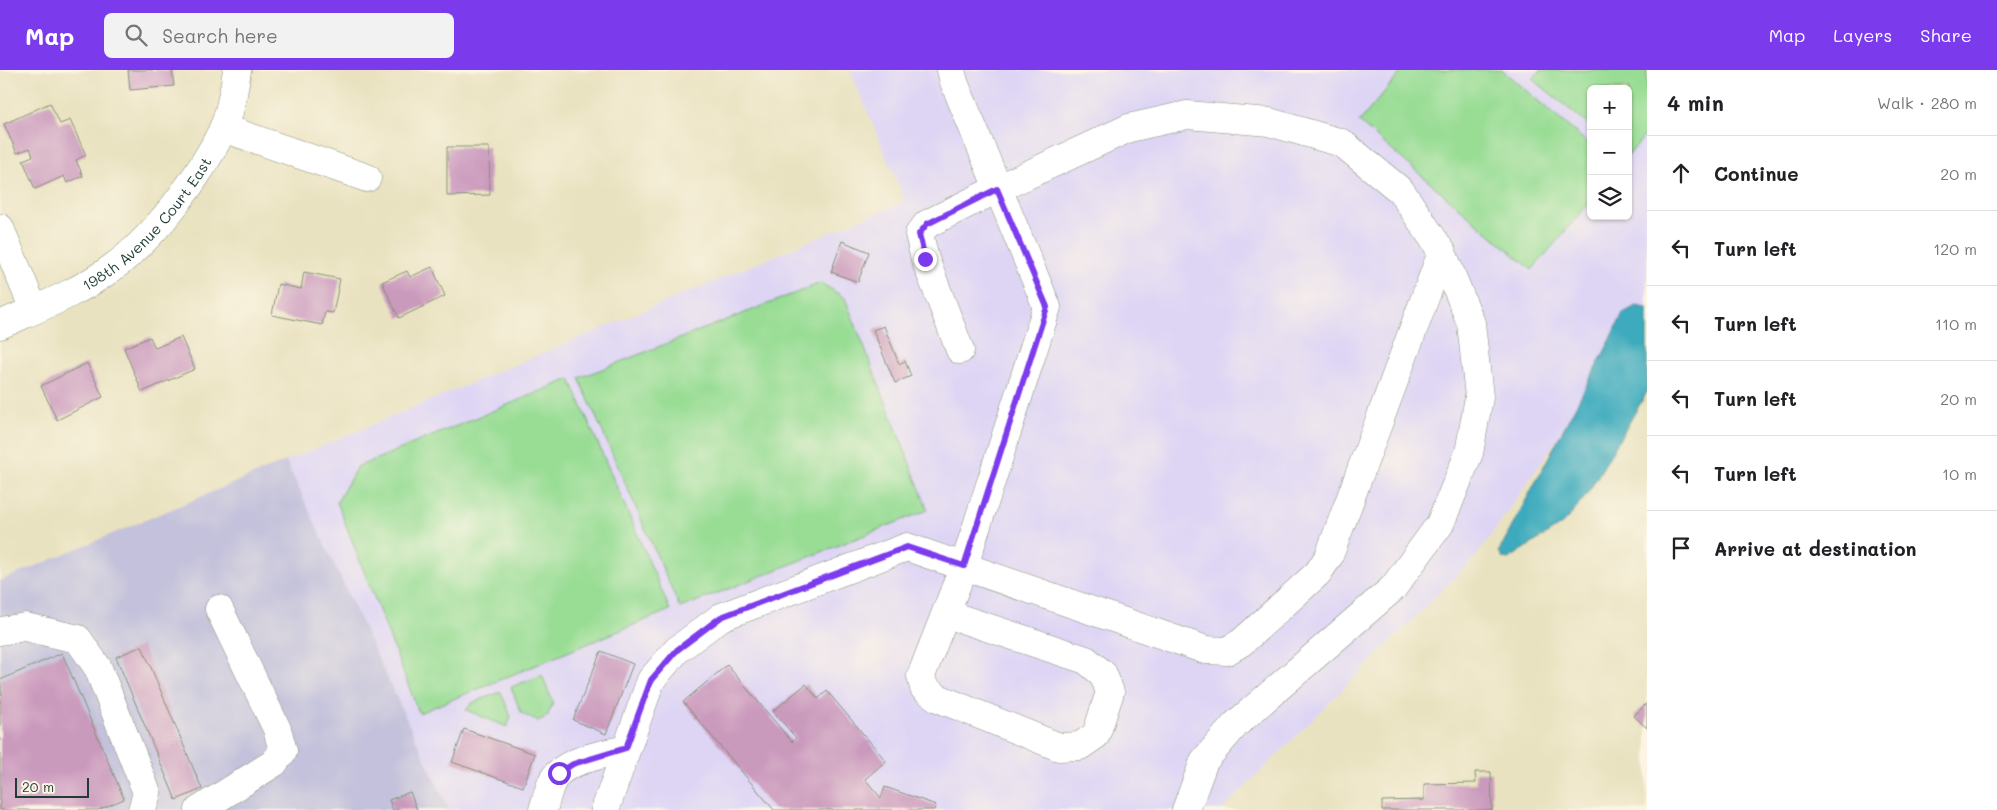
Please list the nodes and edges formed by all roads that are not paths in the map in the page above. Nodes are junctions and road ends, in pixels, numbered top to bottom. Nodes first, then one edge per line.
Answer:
1 (237, 70) edge
2 (951, 70) edge
3 (223, 128) junction
4 (367, 178) dead end
5 (997, 189) junction
6 (0, 228) edge
7 (1442, 252) junction
8 (34, 310) junction
9 (0, 325) edge
10 (960, 350) dead end
11 (964, 566) junction
12 (219, 610) dead end
13 (947, 614) junction
14 (0, 631) edge
15 (626, 748) junction
16 (142, 810) edge
17 (198, 810) edge
18 (543, 810) edge
19 (604, 810) edge
20 (1186, 810) edge

1 - 3 street, 198th Avenue Court East
2 - 5 street
3 - 4 street
3 - 8 street, 198th Avenue Court East
5 - 7 street
5 - 10 street
5 - 11 street
6 - 8 street
7 - 11 street
7 - 20 street
8 - 9 street, 198th Avenue Court East
11 - 13 street
11 - 15 street
12 - 17 street
13 - 13 street
14 - 16 street
15 - 18 street
15 - 19 street

